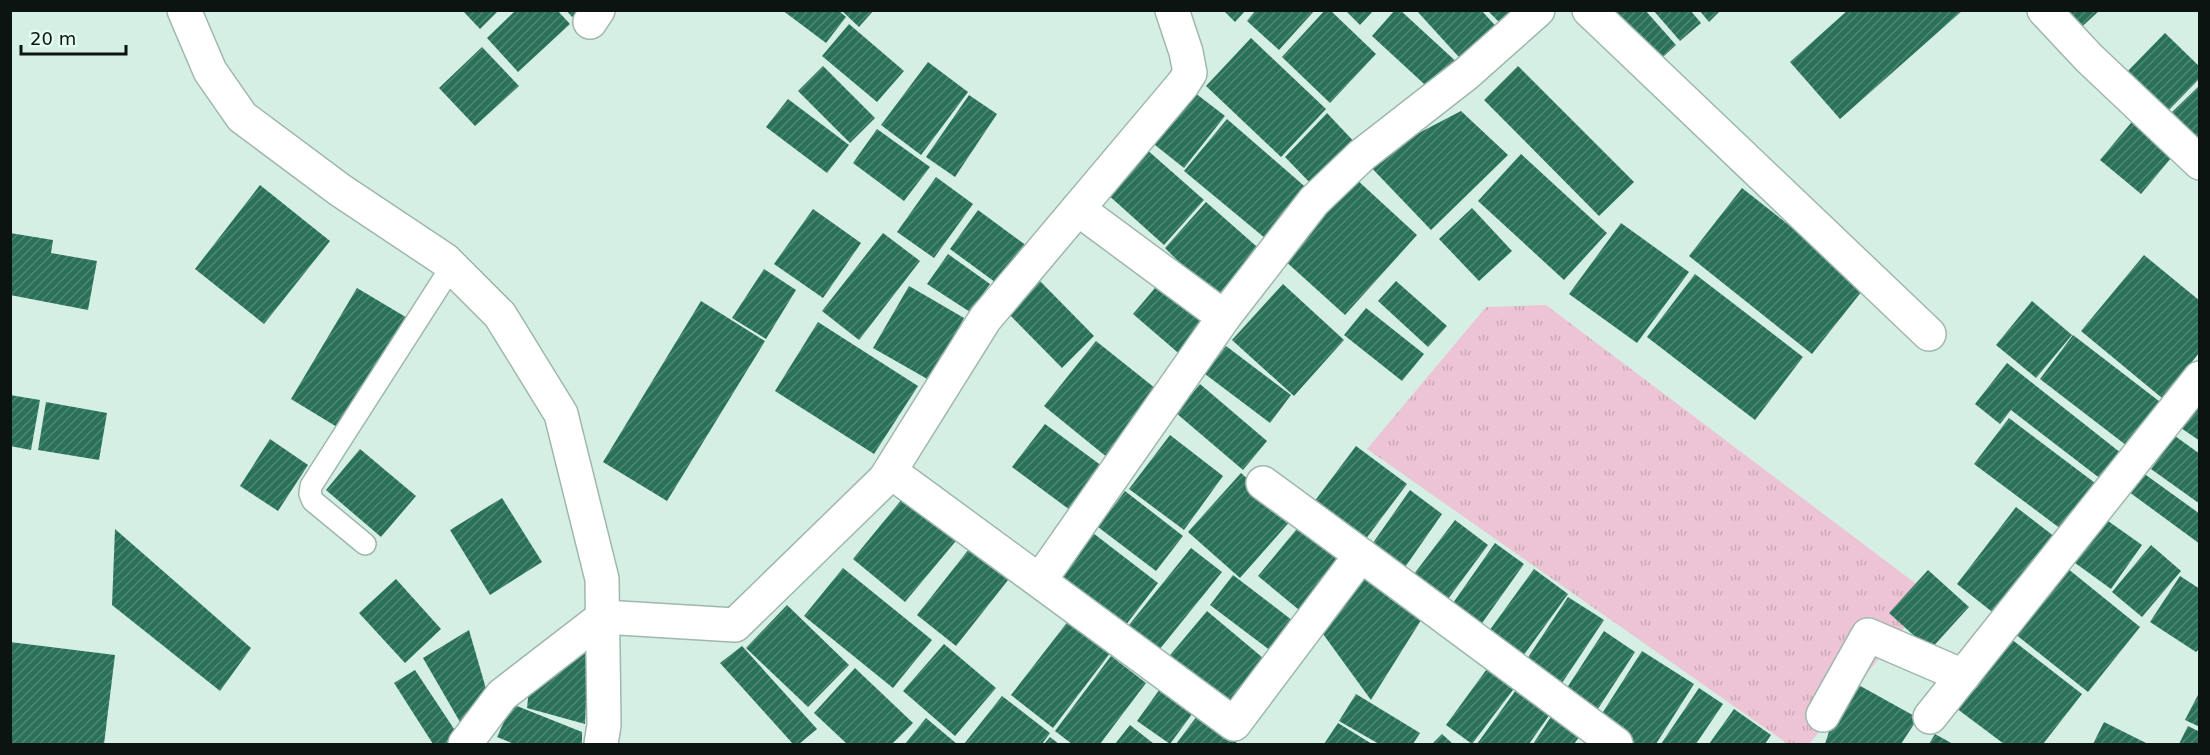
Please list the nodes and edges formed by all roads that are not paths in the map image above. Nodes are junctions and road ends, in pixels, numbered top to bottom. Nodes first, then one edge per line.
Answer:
1 (184, 10) edge
2 (1172, 10) edge
3 (1538, 10) edge
4 (1589, 10) edge
5 (2044, 10) edge
6 (2199, 163) edge
7 (1078, 209) junction
8 (452, 267) junction
9 (1224, 317) junction
10 (1929, 334) dead end
11 (2199, 378) edge
12 (891, 472) junction
13 (1263, 483) dead end
14 (365, 544) dead end
15 (1361, 555) junction
16 (1040, 580) junction
17 (603, 617) junction
18 (1963, 676) junction
19 (1823, 715) dead end
20 (1930, 717) dead end
21 (465, 744) edge
22 (601, 744) edge
23 (1616, 744) edge

1 - 8 street
2 - 7 street
3 - 9 street
4 - 10 street
5 - 6 street
7 - 9 street
7 - 12 street
8 - 14 lane
8 - 17 street
9 - 16 street
11 - 18 street
12 - 16 street
12 - 17 street
13 - 15 street
15 - 16 street
15 - 23 street
17 - 21 street
17 - 22 street
18 - 19 street
18 - 20 street

